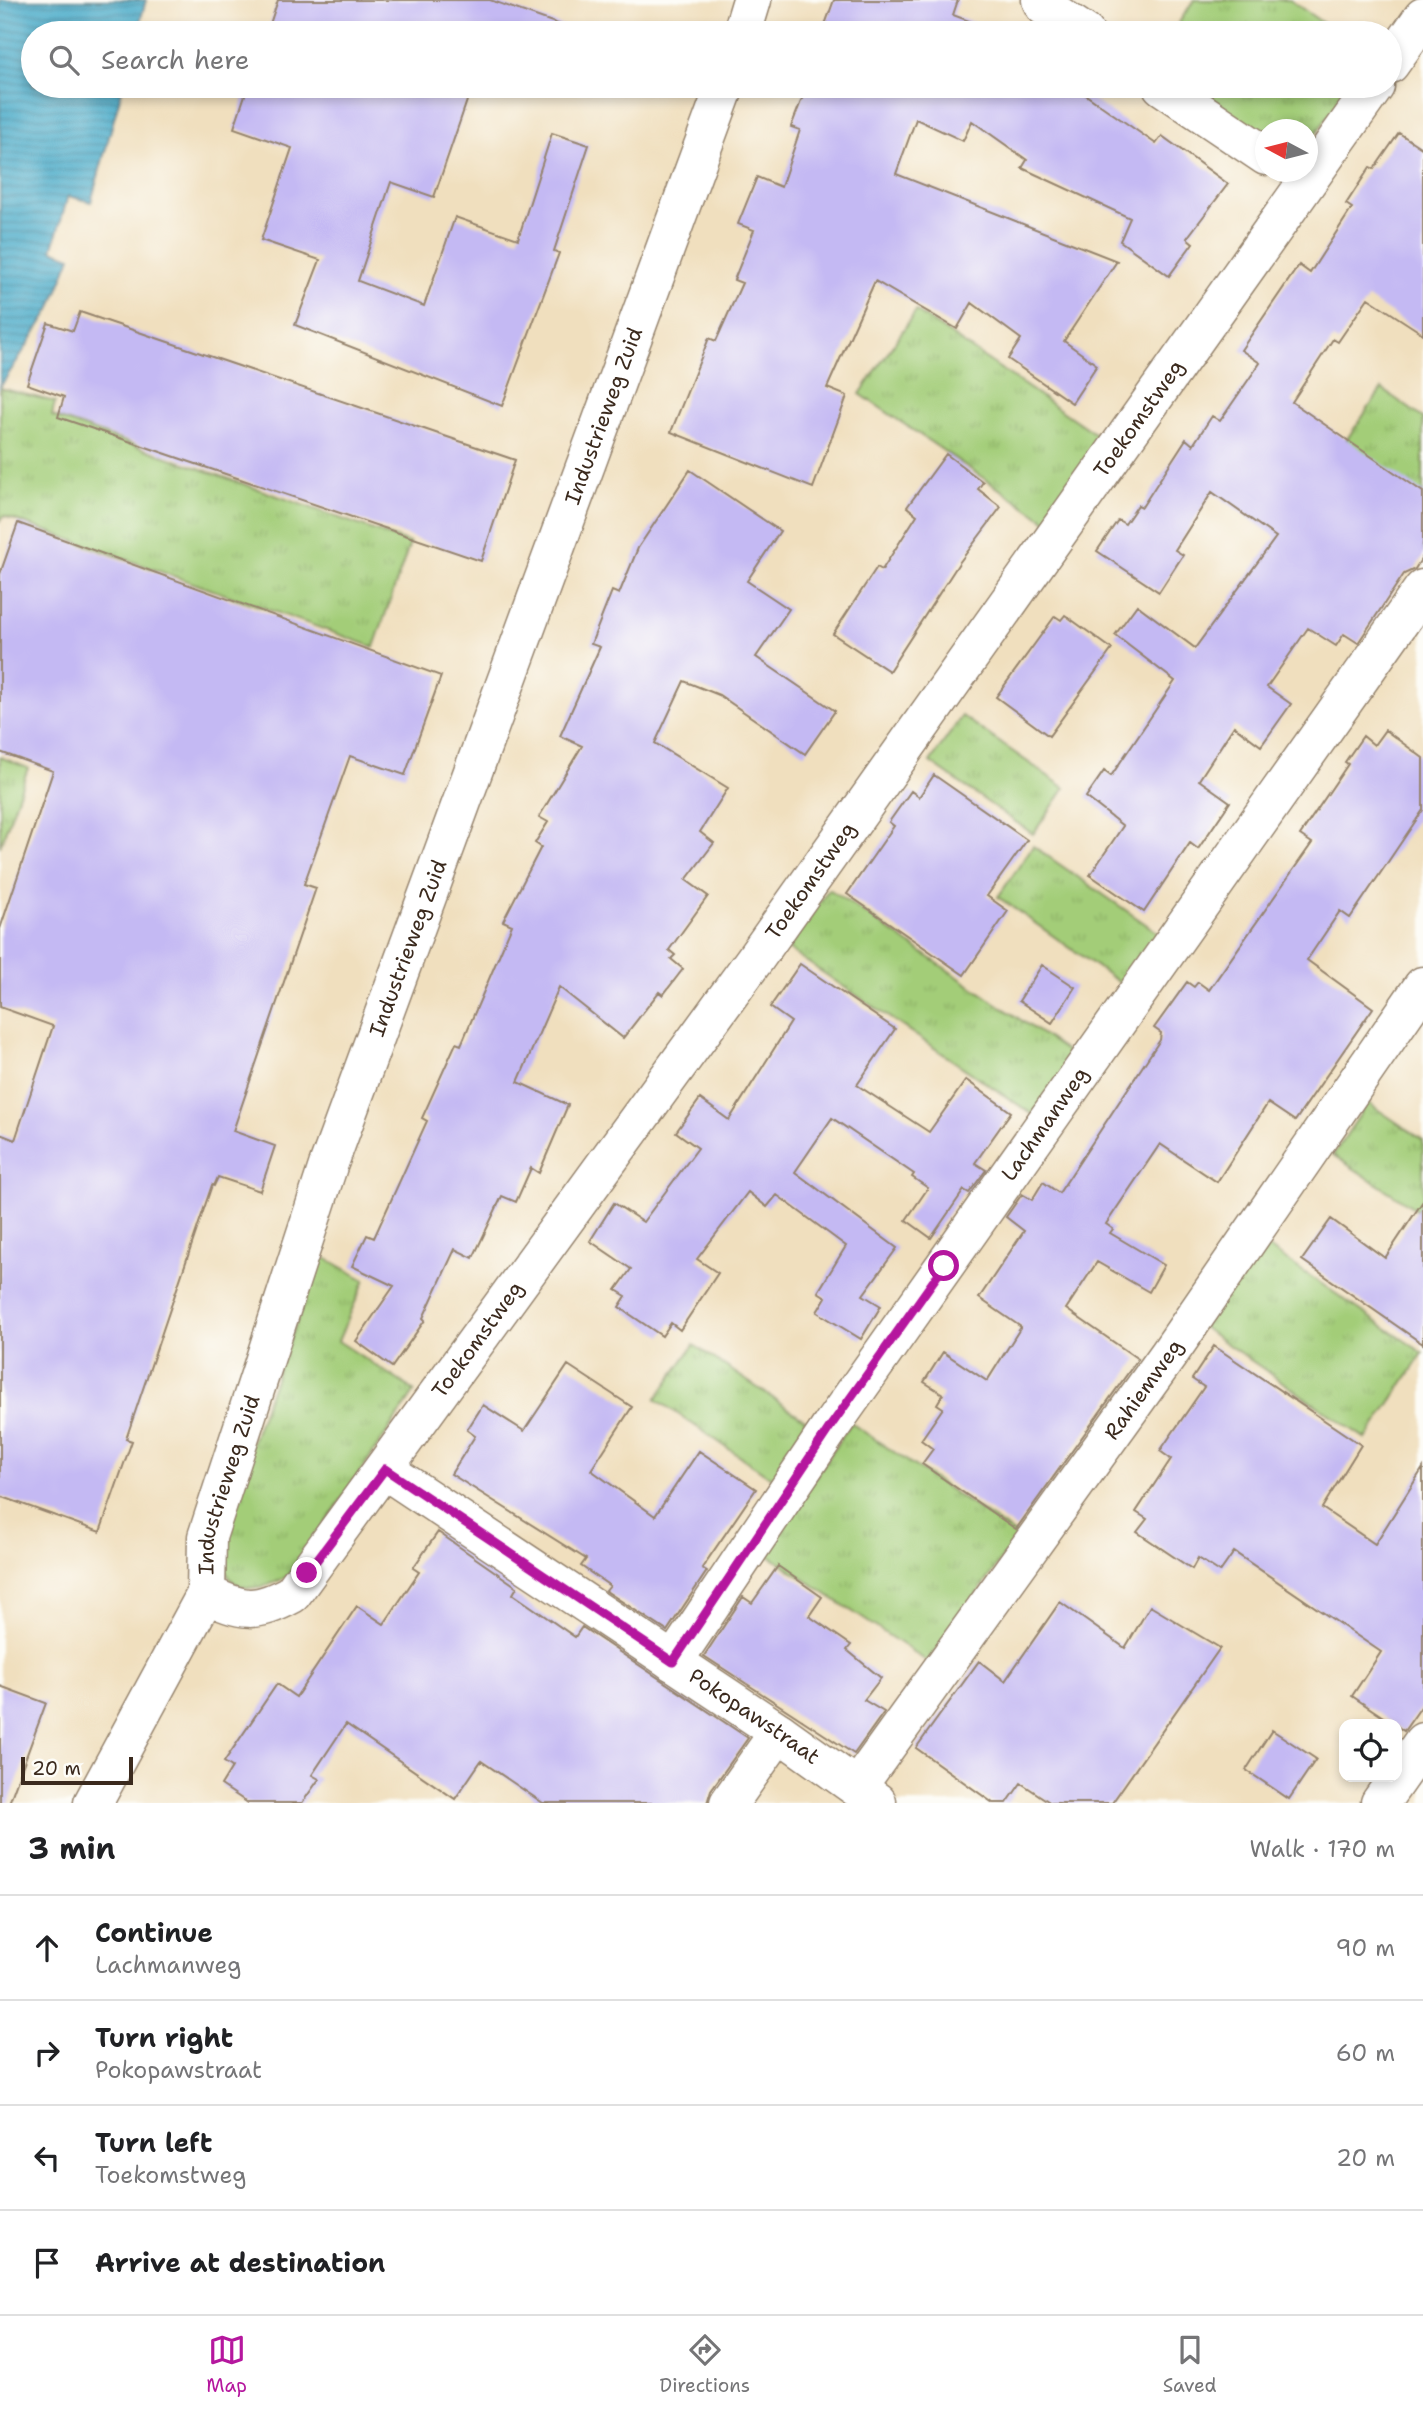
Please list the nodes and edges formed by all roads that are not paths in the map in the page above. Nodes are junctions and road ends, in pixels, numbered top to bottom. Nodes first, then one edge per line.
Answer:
1 (752, 0) edge
2 (1041, 0) edge
3 (1423, 17) edge
4 (746, 21) edge
5 (1067, 21) edge
6 (1402, 47) edge
7 (720, 98) edge
8 (1180, 98) edge
9 (1365, 98) edge
10 (1255, 149) edge
11 (1318, 153) edge
12 (1294, 182) edge
13 (1423, 589) edge
14 (1423, 986) edge
15 (385, 1469) junction
16 (206, 1594) junction
17 (673, 1662) junction
18 (779, 1732) junction
19 (1423, 1742) edge
20 (868, 1795) edge
21 (93, 1803) edge
22 (729, 1803) edge
23 (1380, 1803) edge

1 - 4 street
2 - 5 street
3 - 6 street
7 - 16 street, Industrieweg Zuid
8 - 10 street
9 - 11 street, Toekomstweg
12 - 15 street, Toekomstweg
13 - 17 street, Lachmanweg
14 - 20 street, Rahiemweg
15 - 16 street, Toekomstweg
15 - 17 street, Pokopawstraat
16 - 21 street, Industrieweg Zuid
17 - 18 street, Pokopawstraat
18 - 20 street, Pokopawstraat
18 - 22 street
19 - 23 street

